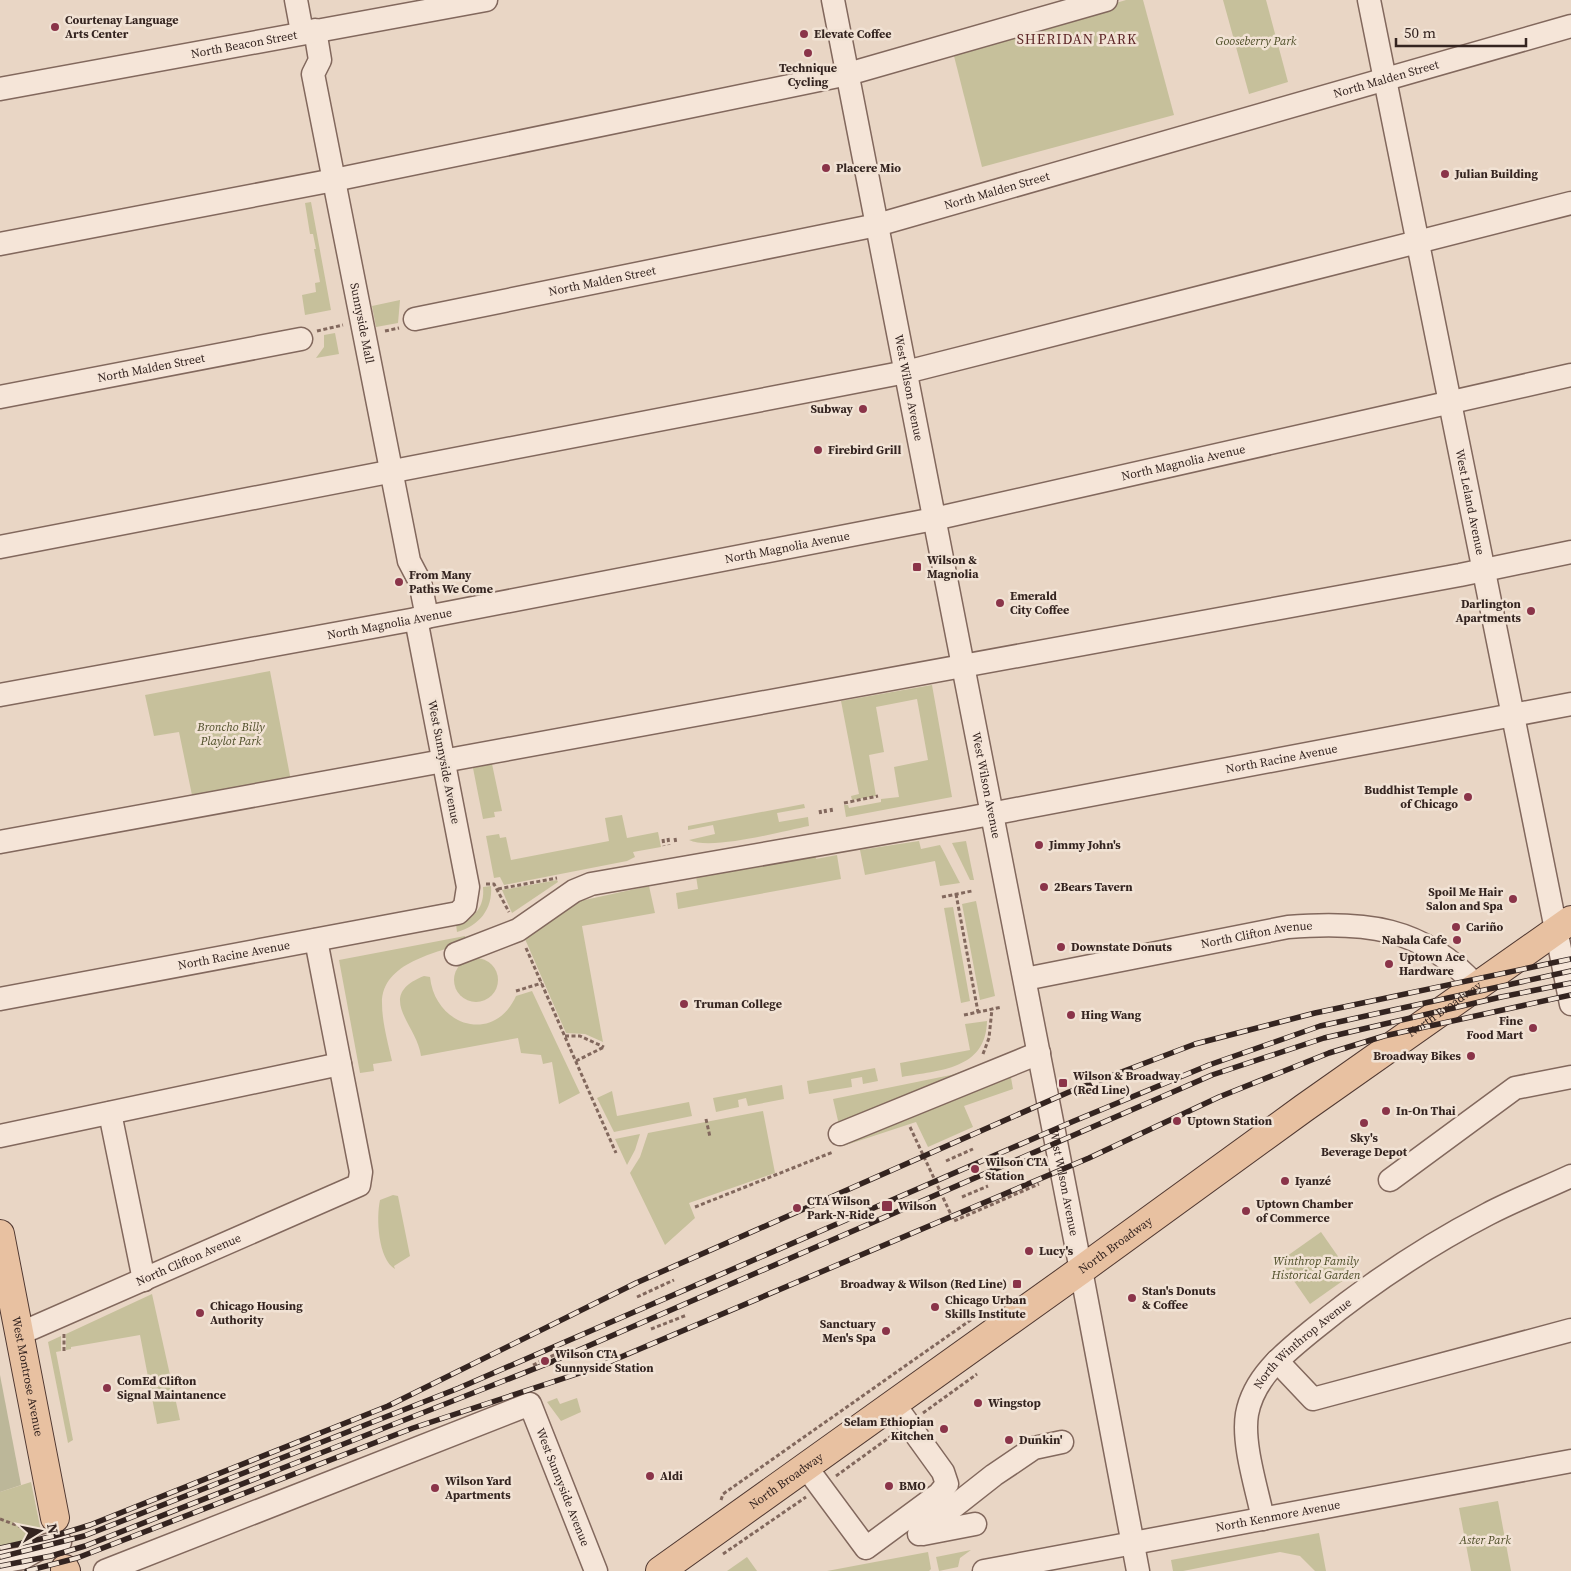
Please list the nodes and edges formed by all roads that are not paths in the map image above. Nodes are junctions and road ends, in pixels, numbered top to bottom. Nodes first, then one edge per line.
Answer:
1 (296, 0) edge
2 (486, 0) edge
3 (833, 0) edge
4 (1106, 0) edge
5 (1369, 0) edge
6 (1571, 26) edge
7 (308, 31) junction
8 (848, 74) junction
9 (1385, 78) junction
10 (0, 89) edge
11 (334, 180) junction
12 (1571, 203) edge
13 (877, 225) junction
14 (1417, 242) junction
15 (0, 244) edge
16 (415, 319) dead end
17 (301, 339) road end
18 (906, 372) junction
19 (1571, 375) edge
20 (0, 397) edge
21 (1450, 404) junction
22 (391, 471) junction
23 (934, 519) junction
24 (0, 547) edge
25 (1571, 552) edge
26 (1484, 570) junction
27 (421, 618) junction
28 (963, 666) junction
29 (0, 695) edge
30 (1571, 704) edge
31 (1512, 715) junction
32 (443, 761) junction
33 (992, 814) junction
34 (0, 842) edge
35 (465, 906) joint
36 (1563, 925) edge
37 (316, 940) junction
38 (456, 954) dead end
39 (1024, 979) junction
40 (1476, 986) junction
41 (0, 999) edge
42 (1571, 1004) edge
43 (1039, 1053) junction
44 (340, 1064) junction
45 (1571, 1076) edge
46 (110, 1113) junction
47 (0, 1136) edge
48 (840, 1142) road end
49 (1571, 1176) edge
50 (1390, 1180) dead end
51 (0, 1234) edge
52 (1081, 1270) junction
53 (144, 1280) junction
54 (1571, 1330) edge
55 (19, 1334) junction
56 (1277, 1361) junction
57 (894, 1404) junction
58 (1062, 1442) dead end
59 (1571, 1461) edge
60 (806, 1467) junction
61 (1263, 1519) junction
62 (975, 1524) dead end
63 (50, 1530) joint
64 (1133, 1543) junction
65 (0, 1562) edge
66 (105, 1571) edge
67 (596, 1571) edge
68 (660, 1571) edge
69 (984, 1571) edge
70 (1138, 1571) edge

1 - 7 street
2 - 7 street, North Beacon Street
3 - 8 street, West Wilson Avenue
4 - 8 street
5 - 9 street, West Leland Avenue
6 - 9 street, North Malden Street
7 - 10 street, North Beacon Street
7 - 11 street, Sunnyside Mall
8 - 11 street
8 - 13 street, West Wilson Avenue
9 - 13 street, North Malden Street
9 - 14 street, West Leland Avenue
11 - 15 street
11 - 22 street, Sunnyside Mall
12 - 14 street
13 - 16 street, North Malden Street
13 - 18 street, West Wilson Avenue
14 - 18 street
14 - 21 street, West Leland Avenue
17 - 20 street, North Malden Street
18 - 22 street
18 - 23 street, West Wilson Avenue
19 - 21 street, North Magnolia Avenue
21 - 23 street, North Magnolia Avenue
21 - 26 street, West Leland Avenue
22 - 24 street
22 - 27 street, Sunnyside Mall
23 - 27 street, North Magnolia Avenue
23 - 28 street, West Wilson Avenue
25 - 26 street
26 - 28 street
26 - 31 street, West Leland Avenue
27 - 29 street, North Magnolia Avenue
27 - 32 street, West Sunnyside Avenue
28 - 32 street
28 - 33 street, West Wilson Avenue
30 - 31 street, North Racine Avenue
31 - 33 street, North Racine Avenue
31 - 36 street, West Leland Avenue
32 - 34 street
32 - 35 street, West Sunnyside Avenue
33 - 38 street, North Racine Avenue
33 - 39 street, West Wilson Avenue
35 - 37 street, North Racine Avenue
36 - 40 main road, North Broadway
36 - 42 street, West Leland Avenue
37 - 41 street, North Racine Avenue
37 - 44 street
39 - 40 street, North Clifton Avenue
39 - 43 street, West Wilson Avenue
40 - 52 main road, North Broadway
43 - 48 street
43 - 52 street, West Wilson Avenue
44 - 46 street
44 - 53 street, North Clifton Avenue
45 - 50 street
46 - 47 street
46 - 53 street
49 - 56 street, North Winthrop Avenue
51 - 55 main road, West Montrose Avenue
52 - 57 main road, North Broadway
52 - 64 street, West Wilson Avenue
53 - 55 street, North Clifton Avenue
54 - 56 street
55 - 63 main road, West Montrose Avenue
56 - 61 street, North Winthrop Avenue
57 - 60 main road, North Broadway
57 - 60 street
58 - 62 street
59 - 61 street, North Kenmore Avenue
60 - 68 main road, North Broadway
61 - 64 street, North Kenmore Avenue
63 - 65 street
64 - 69 street, North Kenmore Avenue
64 - 70 street, West Wilson Avenue
66 - 67 street, West Sunnyside Avenue

